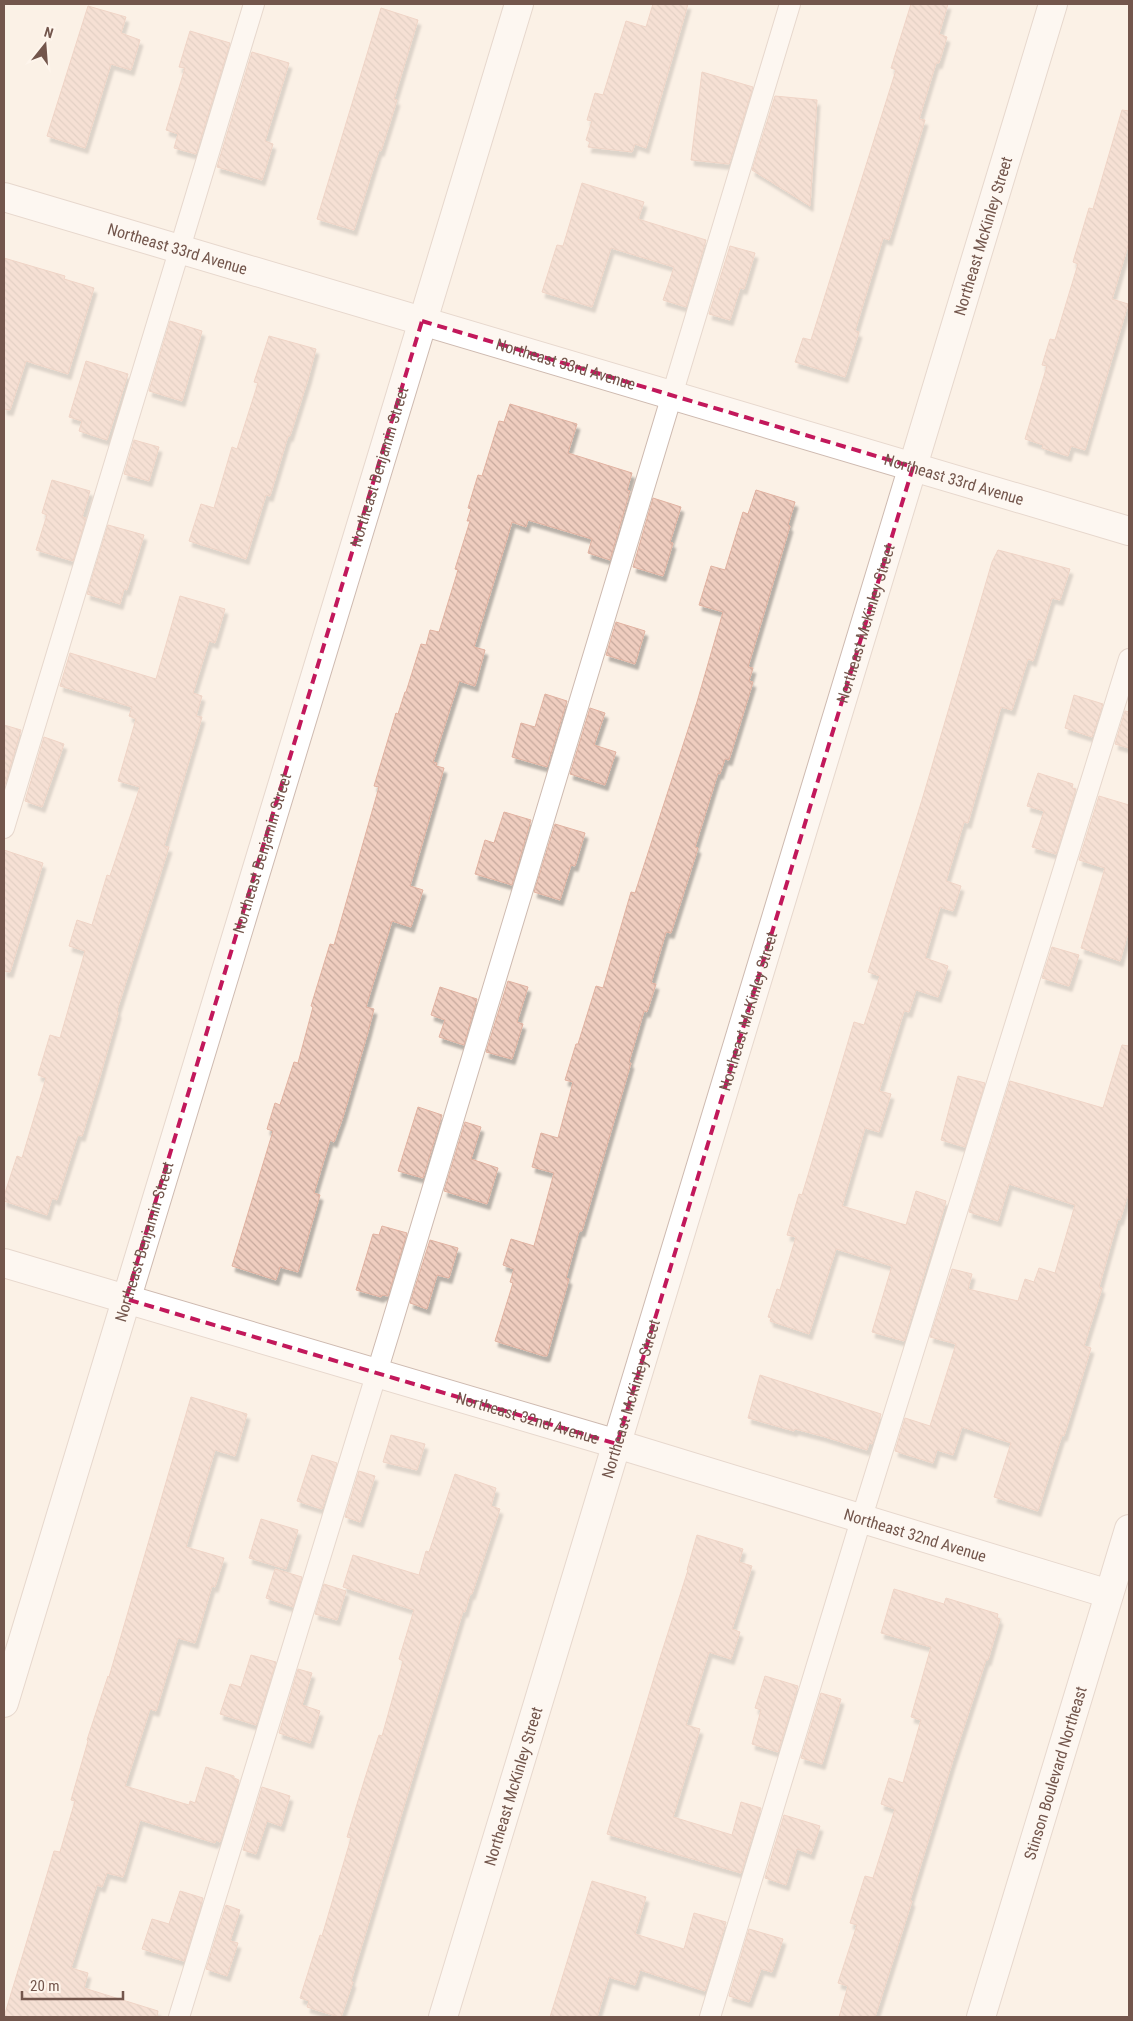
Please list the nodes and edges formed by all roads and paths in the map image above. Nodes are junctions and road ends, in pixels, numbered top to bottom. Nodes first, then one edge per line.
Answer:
1 (254, 4) edge
2 (519, 4) edge
3 (790, 4) edge
4 (1053, 4) edge
5 (4, 197) edge
6 (180, 250) junction
7 (422, 321) junction
8 (671, 395) junction
9 (913, 467) junction
10 (1129, 531) edge
11 (1129, 659) edge
12 (4, 828) edge
13 (4, 1263) edge
14 (126, 1299) junction
15 (376, 1373) junction
16 (617, 1444) junction
17 (862, 1520) junction
18 (1129, 1530) edge
19 (1109, 1594) junction
20 (4, 1703) edge
21 (179, 2017) edge
22 (443, 2017) edge
23 (710, 2017) edge
24 (980, 2017) edge

1 - 6 lane
2 - 7 street, Northeast Benjamin Street
3 - 8 lane
4 - 9 street, Northeast McKinley Street
5 - 6 street, Northeast 33rd Avenue
6 - 7 street, Northeast 33rd Avenue
6 - 12 lane
7 - 8 street, Northeast 33rd Avenue
7 - 14 street, Northeast Benjamin Street
8 - 9 street, Northeast 33rd Avenue
8 - 15 lane
9 - 10 street, Northeast 33rd Avenue
9 - 16 street, Northeast McKinley Street
11 - 17 lane
13 - 14 street, Northeast 32nd Avenue
14 - 15 street, Northeast 32nd Avenue
14 - 20 street, Northeast Benjamin Street
15 - 16 street, Northeast 32nd Avenue
15 - 21 lane
16 - 17 street, Northeast 32nd Avenue
16 - 22 street, Northeast McKinley Street
17 - 19 street, Northeast 32nd Avenue
17 - 23 lane
18 - 19 street, Stinson Boulevard Northeast
19 - 24 street, Stinson Boulevard Northeast

